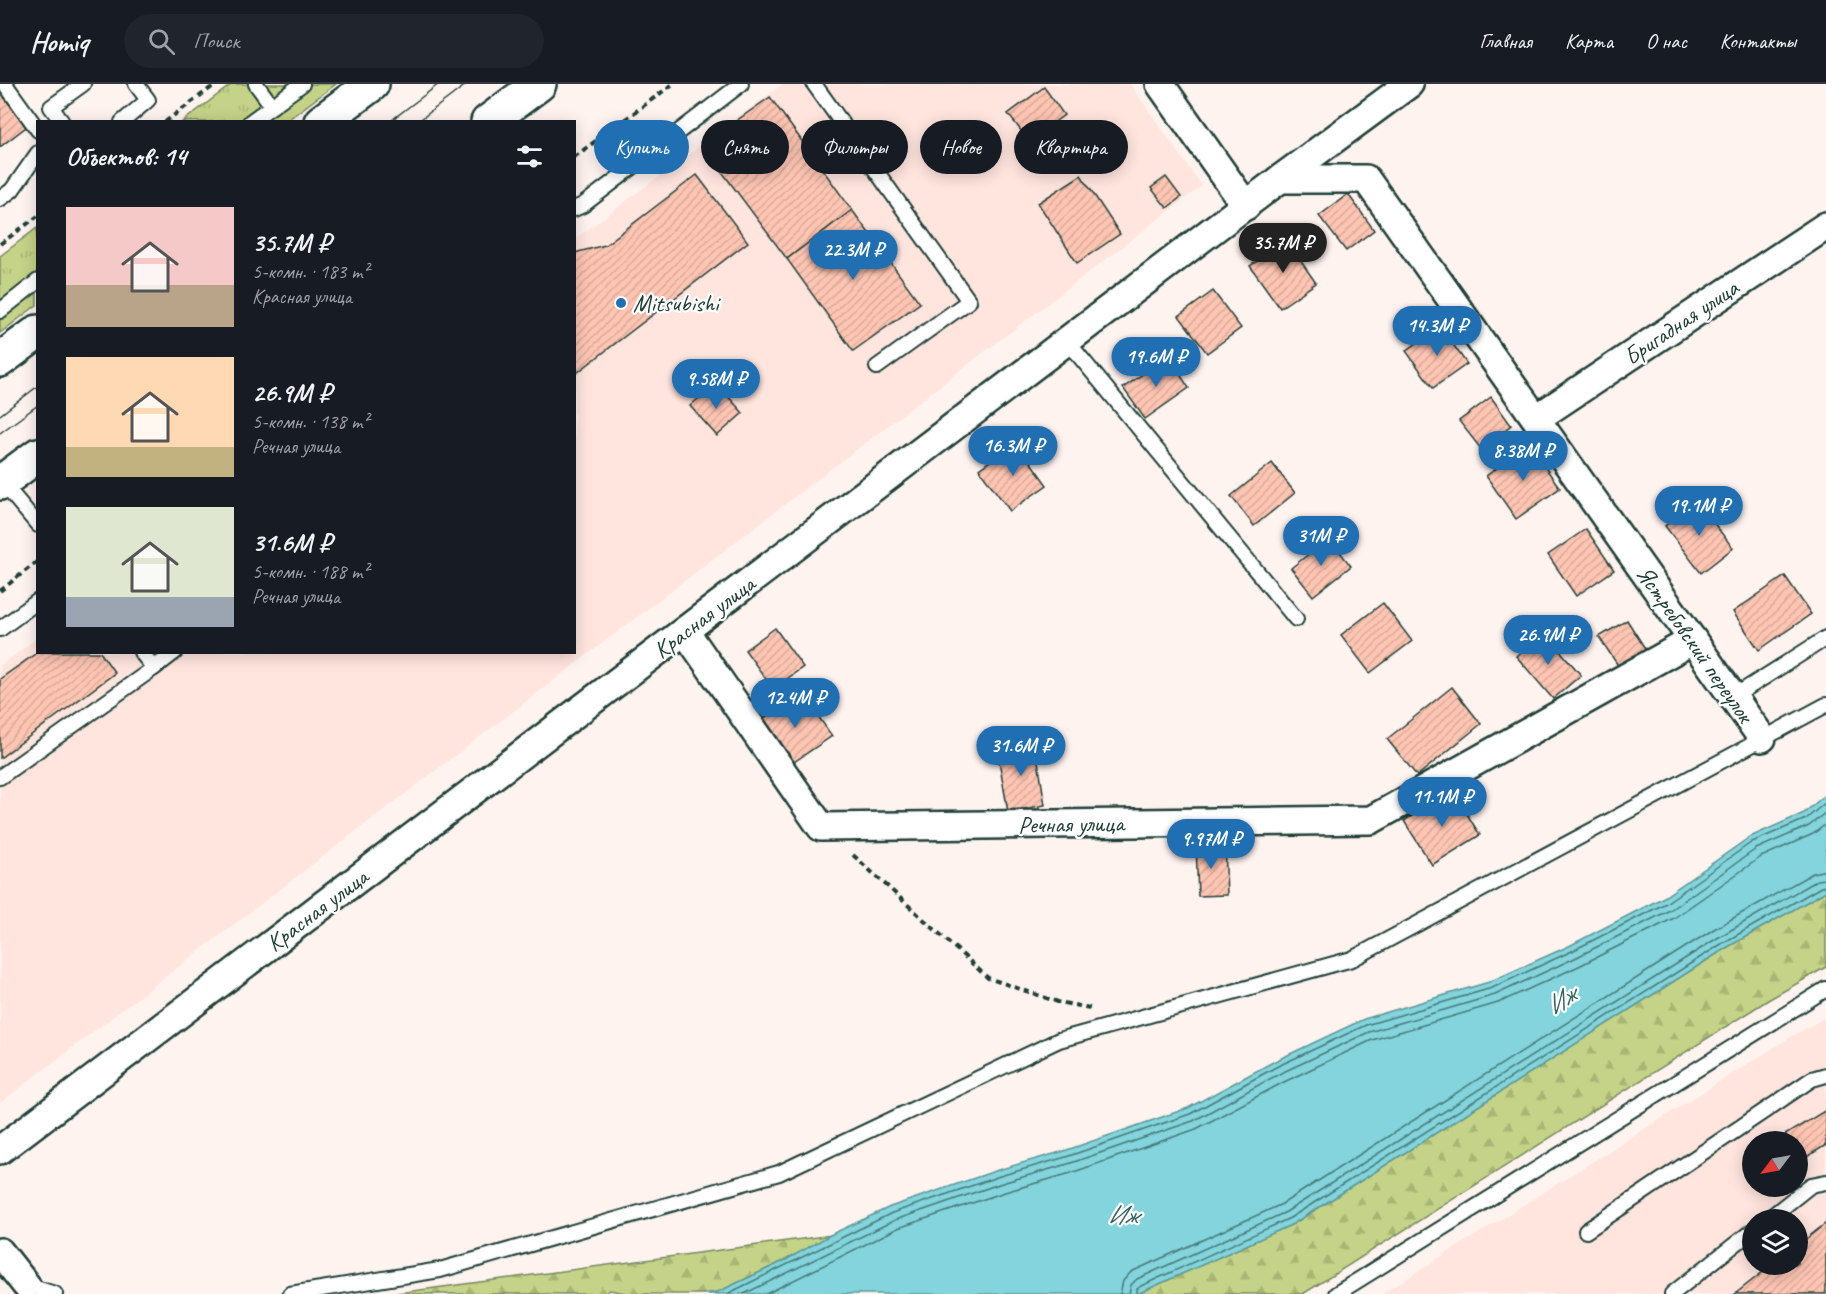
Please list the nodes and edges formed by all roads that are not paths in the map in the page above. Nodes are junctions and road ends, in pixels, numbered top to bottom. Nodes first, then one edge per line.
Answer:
1 (5, 84) edge
2 (83, 84) edge
3 (136, 84) edge
4 (256, 84) edge
5 (302, 84) edge
6 (372, 84) edge
7 (539, 84) edge
8 (741, 84) edge
9 (814, 84) edge
10 (1160, 84) edge
11 (1409, 84) edge
12 (272, 106) junction
13 (61, 120) edge
14 (124, 120) edge
15 (253, 120) edge
16 (324, 120) edge
17 (491, 120) edge
18 (36, 127) edge
19 (36, 156) edge
20 (1280, 179) junction
21 (0, 199) edge
22 (1246, 206) junction
23 (576, 208) edge
24 (1826, 226) edge
25 (36, 283) edge
26 (0, 311) edge
27 (36, 334) edge
28 (1067, 341) junction
29 (0, 360) edge
30 (877, 367) dead end
31 (1537, 418) junction
32 (36, 456) edge
33 (1, 482) edge
34 (36, 523) edge
35 (36, 602) edge
36 (1296, 619) dead end
37 (0, 629) edge
38 (685, 631) junction
39 (1826, 638) edge
40 (1693, 640) junction
41 (143, 654) edge
42 (172, 654) edge
43 (154, 668) junction
44 (1733, 697) junction
45 (1826, 705) edge
46 (1762, 738) junction
47 (0, 777) edge
48 (1826, 989) edge
49 (1826, 1075) edge
50 (0, 1150) edge
51 (1826, 1182) edge
52 (1781, 1209) edge
53 (1586, 1230) dead end
54 (1742, 1239) edge
55 (0, 1252) edge
56 (26, 1285) joint
57 (55, 1294) edge
58 (290, 1294) edge
59 (1336, 1294) edge
60 (1671, 1294) edge

1 - 18 lane
2 - 13 lane
3 - 14 lane
4 - 12 lane
5 - 12 lane
6 - 16 main road
7 - 17 main road
8 - 23 lane
9 - 30 lane
10 - 22 street
11 - 20 street, Красная улица
12 - 15 lane
19 - 21 lane
20 - 22 street, Красная улица
20 - 31 street, Ястребовский переулок
22 - 28 street, Красная улица
24 - 31 street, Бригадная улица
25 - 26 lane
27 - 29 main road
28 - 36 lane
28 - 38 street, Красная улица
31 - 40 street, Ястребовский переулок
32 - 33 main road
33 - 34 lane
35 - 37 lane
38 - 40 street, Речная улица
38 - 50 street, Красная улица
39 - 44 lane
40 - 44 street, Ястребовский переулок
41 - 43 lane
42 - 43 lane
43 - 47 lane
44 - 46 street, Ястребовский переулок
45 - 46 lane
46 - 58 lane
48 - 59 lane
49 - 53 lane
51 - 52 lane
54 - 60 lane
55 - 56 street
56 - 57 lane

